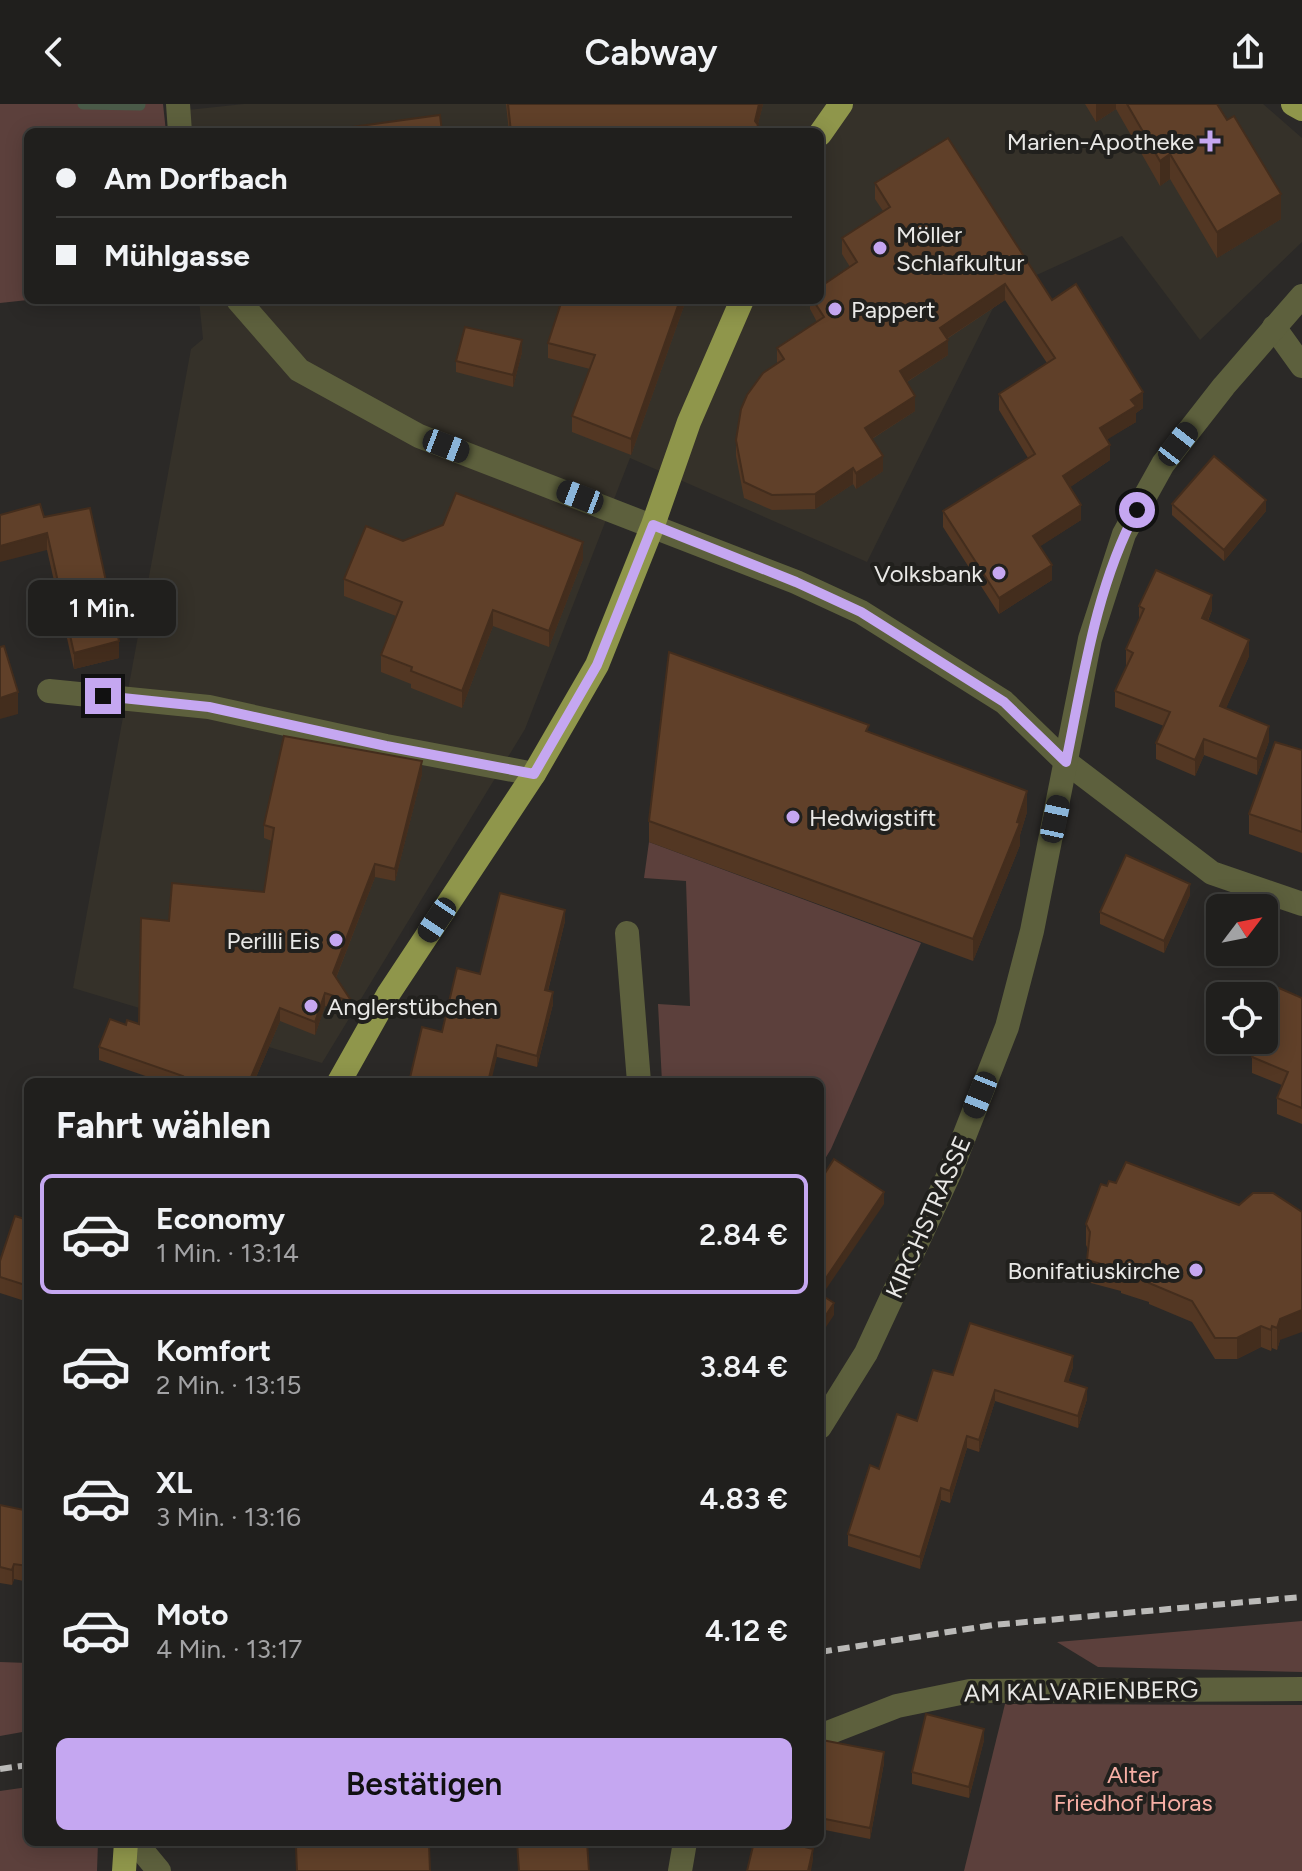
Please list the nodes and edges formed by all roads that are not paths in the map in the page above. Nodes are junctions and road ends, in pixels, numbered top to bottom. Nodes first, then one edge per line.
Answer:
1 (178, 104) edge
2 (841, 104) edge
3 (1293, 104) edge
4 (1302, 109) edge
5 (180, 128) edge
6 (824, 128) edge
7 (1302, 296) edge
8 (241, 304) edge
9 (740, 304) edge
10 (1274, 327) junction
11 (1302, 366) edge
12 (653, 525) junction
13 (49, 691) dead end
14 (1066, 762) junction
15 (534, 774) junction
16 (1302, 904) edge
17 (627, 933) dead end
18 (341, 1078) edge
19 (639, 1078) edge
20 (824, 1421) edge
21 (1302, 1689) edge
22 (824, 1734) edge
23 (126, 1846) edge
24 (138, 1846) edge
25 (684, 1846) edge
26 (124, 1871) edge
27 (159, 1871) edge
28 (680, 1871) edge

1 - 5 street
2 - 6 main road
3 - 4 main road
7 - 10 street, KIRCHSTRASSE
8 - 12 street
9 - 12 main road
10 - 11 street
10 - 14 street, KIRCHSTRASSE
12 - 14 street
12 - 15 main road
13 - 15 street
14 - 16 street
14 - 20 street, KIRCHSTRASSE
15 - 18 main road
17 - 19 street
21 - 22 street, AM KALVARIENBERG
23 - 26 main road
24 - 27 street
25 - 28 street

